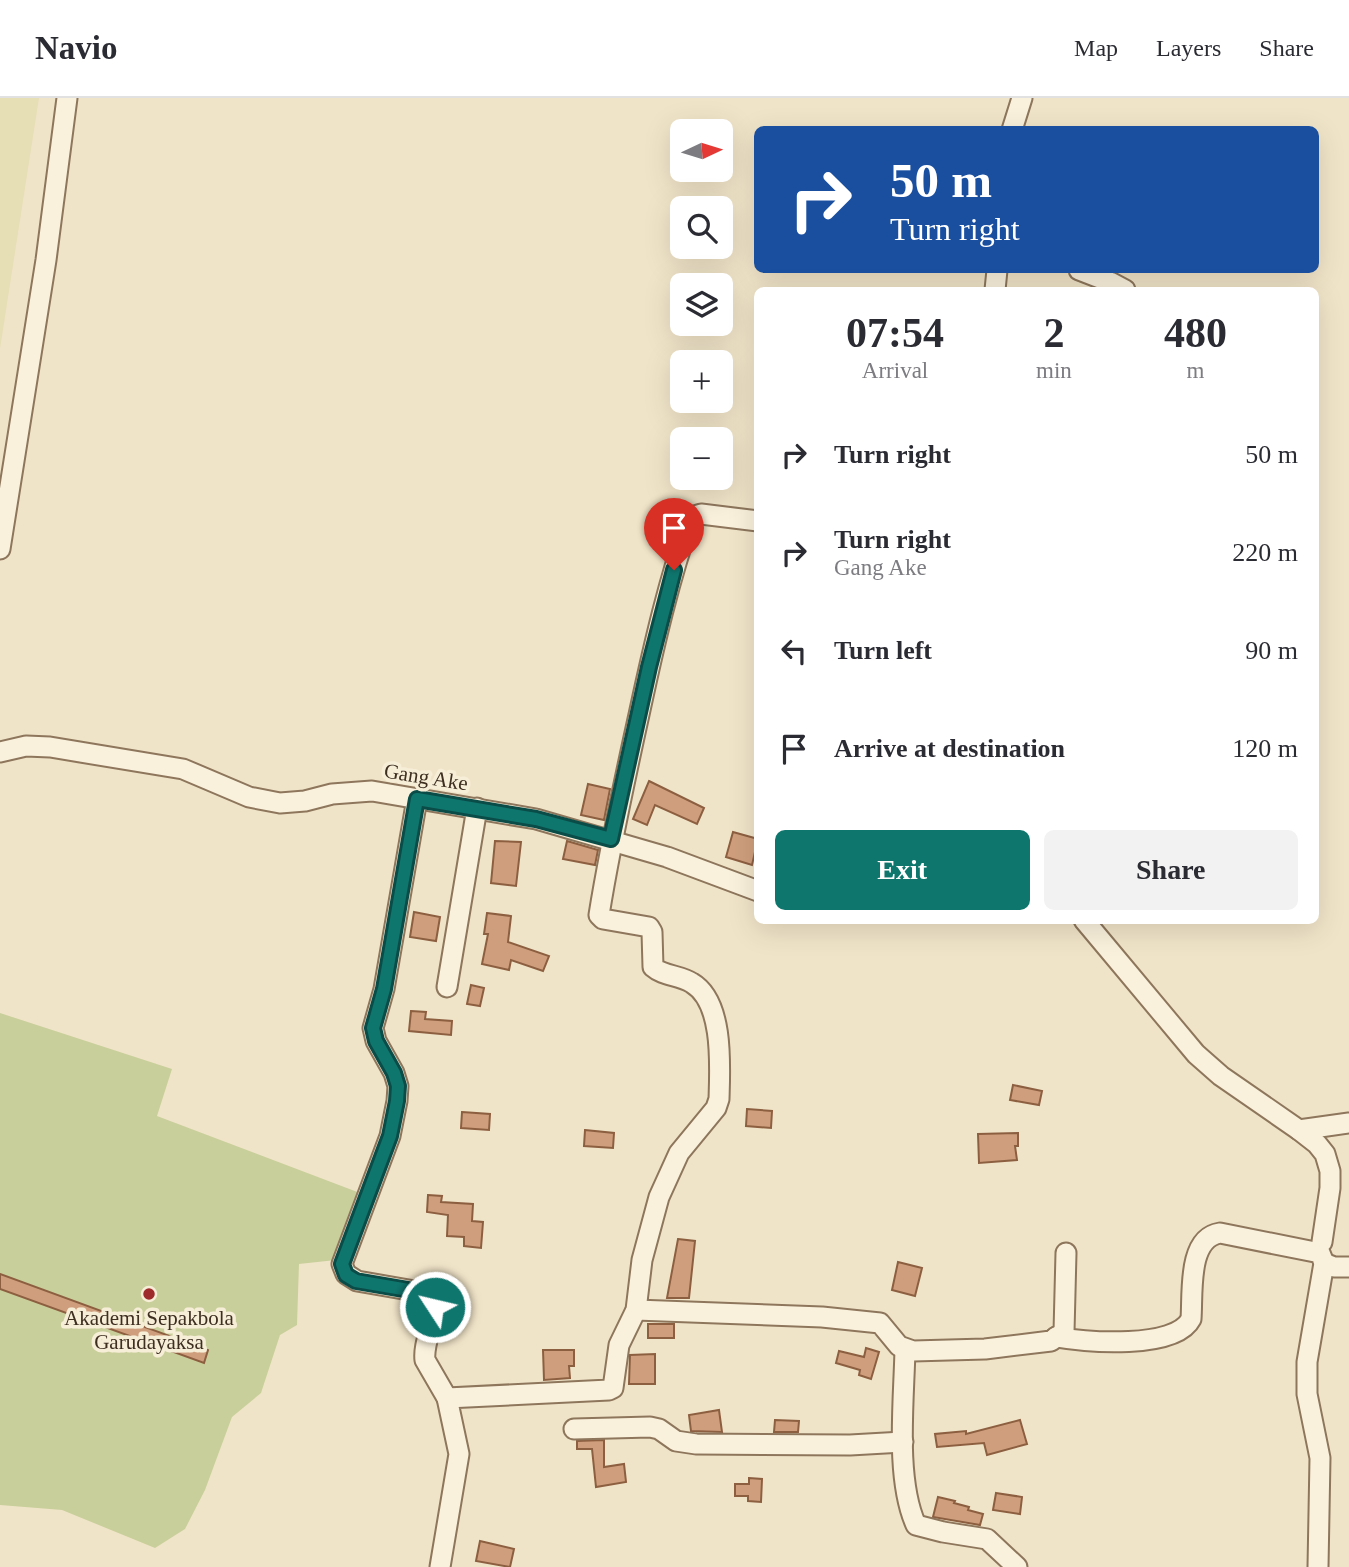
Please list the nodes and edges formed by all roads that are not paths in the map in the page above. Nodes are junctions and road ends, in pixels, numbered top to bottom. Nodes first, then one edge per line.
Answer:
1 (67, 98) edge
2 (1022, 98) edge
3 (1013, 126) edge
4 (1087, 273) edge
5 (1119, 287) edge
6 (754, 521) edge
7 (0, 549) edge
8 (0, 752) edge
9 (417, 799) junction
10 (477, 808) junction
11 (611, 839) junction
12 (754, 890) edge
13 (1087, 924) edge
14 (447, 987) dead end
15 (1349, 1123) edge
16 (1299, 1130) junction
17 (1322, 1241) dead end
18 (1066, 1253) dead end
19 (1324, 1263) junction
20 (1349, 1267) edge
21 (636, 1310) junction
22 (1056, 1337) junction
23 (905, 1349) junction
24 (447, 1398) junction
25 (574, 1429) dead end
26 (903, 1442) junction
27 (440, 1567) edge
28 (1017, 1567) edge
29 (1318, 1567) edge

1 - 7 street
2 - 3 street
4 - 5 street
6 - 11 street
8 - 9 street, Gang Ake
9 - 10 street, Gang Ake
9 - 24 street
10 - 11 street, Gang Ake
10 - 14 street
11 - 12 street, Gang Ake
11 - 21 street
13 - 16 street
15 - 16 street
16 - 17 street
18 - 22 street
19 - 20 street
19 - 22 street
19 - 29 street
21 - 23 street
21 - 24 street
22 - 23 street
23 - 26 street
24 - 27 street
25 - 26 street
26 - 28 street

